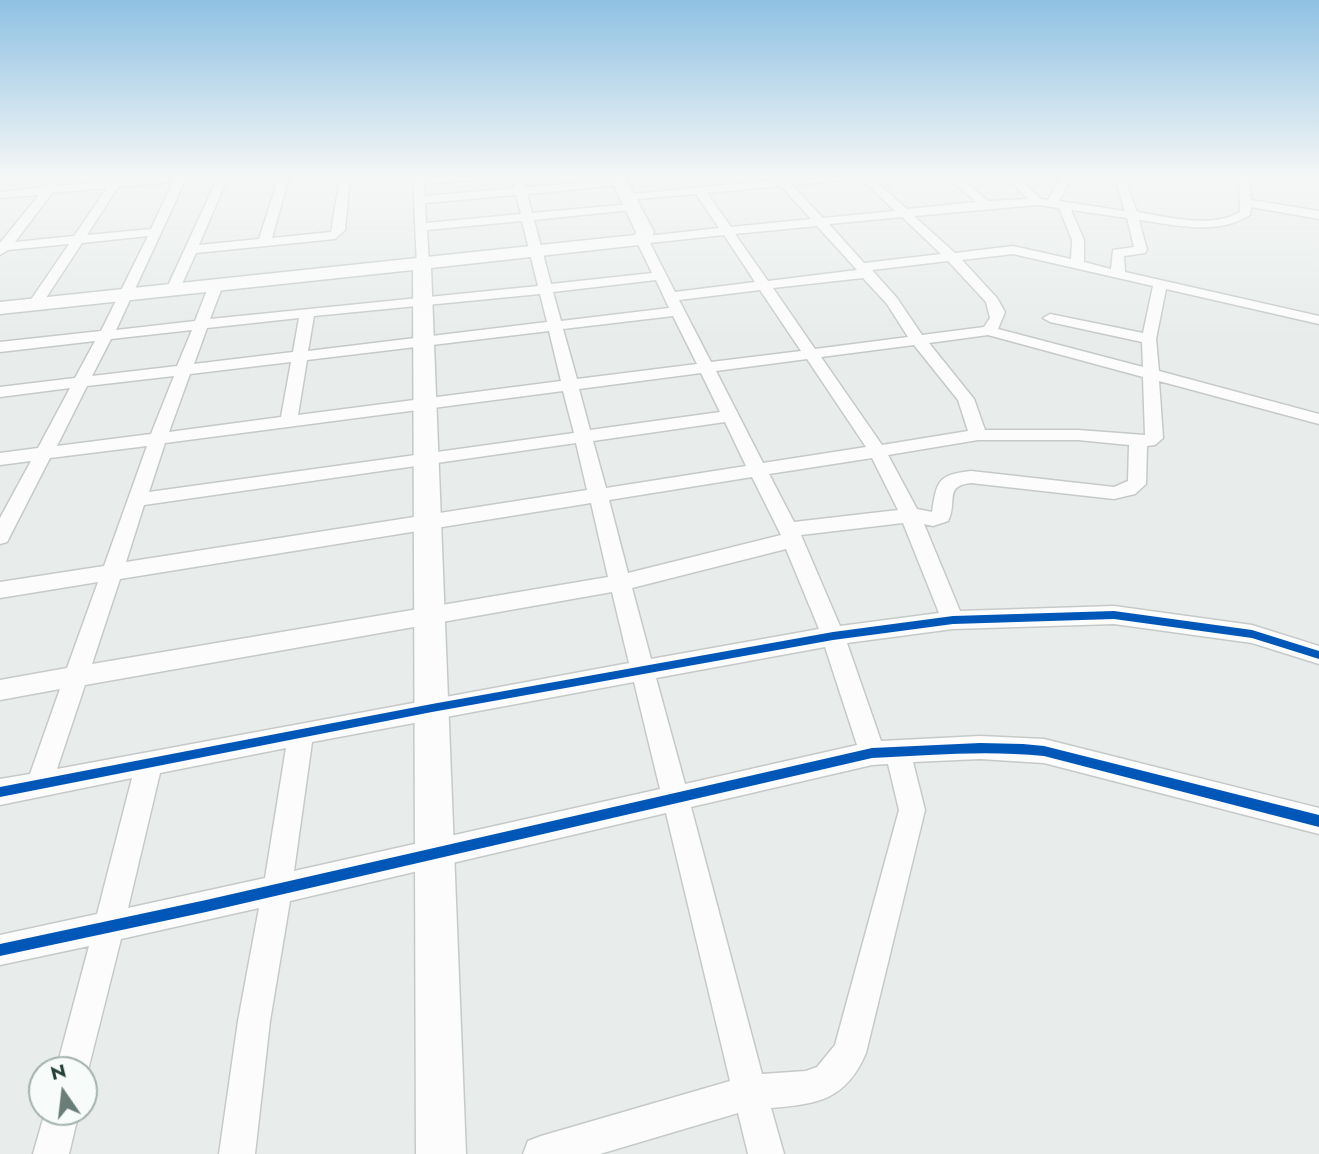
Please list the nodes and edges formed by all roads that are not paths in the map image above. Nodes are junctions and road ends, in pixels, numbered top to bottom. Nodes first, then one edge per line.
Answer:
1 (17, 231) edge
2 (84, 231) edge
3 (199, 231) edge
4 (268, 231) edge
5 (338, 231) edge
6 (420, 231) edge
7 (531, 231) edge
8 (644, 231) edge
9 (727, 231) joint
10 (828, 231) edge
11 (923, 231) edge
12 (1073, 231) edge
13 (1136, 231) edge
14 (156, 232) joint
15 (79, 239) junction
16 (642, 240) junction
17 (264, 243) junction
18 (2, 249) edge
19 (190, 250) junction
20 (537, 253) junction
21 (950, 257) junction
22 (422, 264) junction
23 (1077, 265) junction
24 (865, 270) junction
25 (1118, 273) junction
26 (659, 276) junction
27 (1160, 284) junction
28 (216, 285) junction
29 (763, 285) junction
30 (547, 289) junction
31 (173, 290) junction
32 (127, 295) junction
33 (423, 302) junction
34 (35, 304) junction
35 (673, 304) junction
36 (0, 308) edge
37 (307, 313) junction
38 (1050, 318) dead end
39 (1319, 320) edge
40 (200, 324) junction
41 (555, 325) junction
42 (988, 331) junction
43 (105, 335) junction
44 (1149, 339) junction
45 (919, 340) junction
46 (424, 341) junction
47 (0, 347) edge
48 (812, 353) junction
49 (300, 356) junction
50 (706, 367) junction
51 (183, 370) junction
52 (1149, 375) junction
53 (80, 383) junction
54 (570, 385) junction
55 (0, 392) edge
56 (427, 404) junction
57 (730, 416) junction
58 (1319, 419) edge
59 (289, 421) junction
60 (583, 435) junction
61 (978, 435) junction
62 (158, 438) junction
63 (1138, 441) junction
64 (878, 452) junction
65 (44, 453) junction
66 (427, 457) junction
67 (0, 459) edge
68 (757, 470) junction
69 (598, 495) junction
70 (137, 500) junction
71 (910, 515) junction
72 (428, 522) junction
73 (790, 535) junction
74 (0, 537) edge
75 (113, 572) junction
76 (621, 583) junction
77 (0, 590) edge
78 (430, 614) junction
79 (953, 620) junction
80 (833, 636) junction
81 (1319, 655) edge
82 (643, 670) junction
83 (76, 676) junction
84 (0, 690) edge
85 (432, 708) junction
86 (301, 733) junction
87 (886, 753) junction
88 (149, 765) junction
89 (39, 784) junction
90 (0, 792) edge
91 (677, 800) junction
92 (1319, 821) edge
93 (434, 854) junction
94 (276, 889) junction
95 (110, 925) junction
96 (0, 950) edge
97 (77, 1056) edge
98 (750, 1092) junction
99 (58, 1126) edge
100 (51, 1154) edge
101 (237, 1154) edge
102 (441, 1154) edge
103 (541, 1154) edge
104 (766, 1154) edge

1 - 18 street
2 - 15 street
3 - 19 street
4 - 17 street
5 - 17 street
6 - 22 street
7 - 20 street
8 - 16 street
9 - 16 street
9 - 29 street
10 - 24 street
11 - 21 street
12 - 23 street
13 - 25 street
14 - 15 street
14 - 32 street
15 - 18 street
15 - 34 street
16 - 20 street
16 - 26 street
17 - 19 street
19 - 31 street
20 - 22 street
20 - 30 street
21 - 23 street
21 - 24 street
21 - 42 street
22 - 28 street
22 - 33 street
23 - 25 street
24 - 29 street
24 - 45 street
25 - 27 street
26 - 30 street
26 - 35 street
27 - 39 street
27 - 44 street
28 - 31 street
28 - 40 street
29 - 35 street
29 - 48 street
30 - 33 street
30 - 41 street
31 - 32 street
32 - 34 street
32 - 43 street
33 - 37 street
33 - 46 street
34 - 36 street
35 - 41 street
35 - 50 street
37 - 40 street
37 - 49 street
38 - 44 street
40 - 43 street
40 - 51 street
41 - 46 street
41 - 54 street
42 - 45 street
42 - 52 street
43 - 47 street
43 - 53 street
44 - 52 street
45 - 48 street
45 - 61 street
46 - 49 street
46 - 56 street
48 - 50 street
48 - 64 street
49 - 51 street
49 - 59 street
50 - 54 street
50 - 57 street
51 - 53 street
51 - 62 street
52 - 58 street
52 - 63 street
53 - 55 street
53 - 65 street
54 - 56 street
54 - 60 street
56 - 59 street
56 - 66 street
57 - 60 street
57 - 68 street
59 - 62 street
60 - 66 street
60 - 69 street
61 - 63 street
61 - 64 street
62 - 65 street
62 - 70 street
63 - 71 street
64 - 68 street
64 - 71 street
65 - 67 street
65 - 74 street
66 - 70 street
66 - 72 street
68 - 69 street
68 - 73 street
69 - 72 street
69 - 76 street
70 - 75 street
71 - 73 street
71 - 79 street
72 - 75 street
72 - 78 street
73 - 76 street
73 - 80 street
75 - 77 street
75 - 83 street
76 - 78 street
76 - 82 street
78 - 83 street
78 - 85 street
79 - 80 street
79 - 81 street
80 - 82 street
80 - 87 street
82 - 85 street
82 - 91 street
83 - 84 street
83 - 89 street
85 - 86 street
85 - 93 street
86 - 88 street
86 - 94 street
87 - 91 street
87 - 92 street
87 - 98 street
88 - 89 street
88 - 95 street
89 - 90 street
91 - 93 street
91 - 98 street
93 - 94 street
93 - 102 street
94 - 95 street
94 - 101 street
95 - 96 street
95 - 97 street
98 - 103 street
98 - 104 street
99 - 100 street

